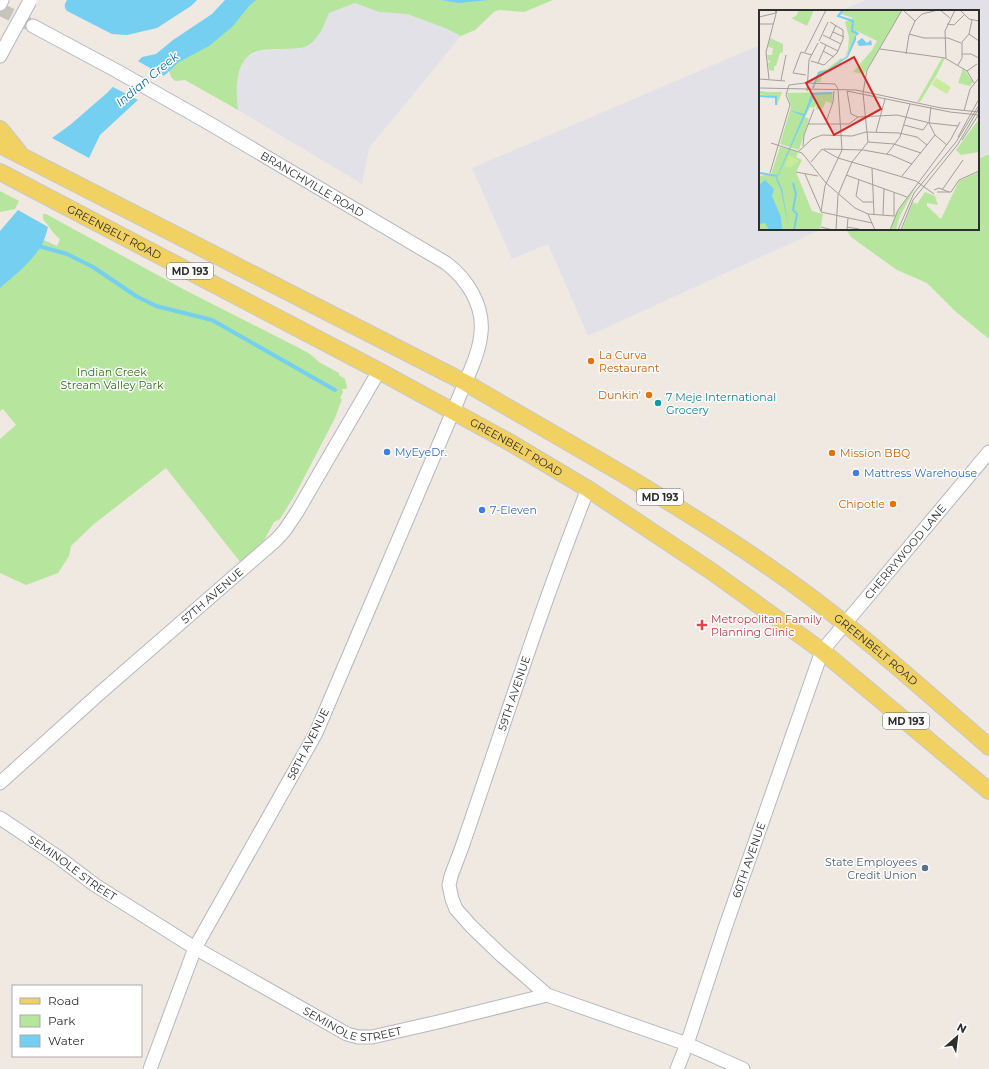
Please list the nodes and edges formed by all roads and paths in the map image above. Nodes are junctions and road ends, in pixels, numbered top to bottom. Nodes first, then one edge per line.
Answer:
1 (2, 0) edge
2 (30, 0) edge
3 (0, 4) edge
4 (33, 26) tunnel mouth
5 (0, 56) edge
6 (0, 129) edge
7 (0, 144) edge
8 (21, 155) junction
9 (0, 172) edge
10 (379, 371) junction
11 (466, 383) junction
12 (454, 411) junction
13 (989, 452) edge
14 (588, 489) junction
15 (845, 624) junction
16 (822, 651) junction
17 (989, 747) edge
18 (0, 783) edge
19 (989, 791) edge
20 (0, 818) edge
21 (194, 948) junction
22 (547, 995) junction
23 (687, 1044) junction
24 (150, 1069) edge
25 (677, 1069) edge
26 (743, 1069) edge

1 - 3 street
2 - 5 street, bridge
4 - 11 street, BRANCHVILLE ROAD
6 - 8 main road
7 - 8 main road, GREENBELT ROAD / MD 193
8 - 11 main road, GREENBELT ROAD / MD 193
9 - 10 main road, GREENBELT ROAD / MD 193
10 - 12 main road, GREENBELT ROAD / MD 193
10 - 18 street, 57TH AVENUE
11 - 12 street, BRANCHVILLE ROAD
11 - 15 main road, GREENBELT ROAD / MD 193
12 - 14 main road, GREENBELT ROAD / MD 193
12 - 21 street, 58TH AVENUE
13 - 15 street, CHERRYWOOD LANE
14 - 16 main road, GREENBELT ROAD / MD 193
14 - 22 street, 59TH AVENUE
15 - 16 street, CHERRYWOOD LANE
15 - 17 main road, GREENBELT ROAD / MD 193
16 - 19 main road, GREENBELT ROAD / MD 193
16 - 23 street, 60TH AVENUE
20 - 21 street, SEMINOLE STREET
21 - 22 street, SEMINOLE STREET
21 - 24 street, 58TH AVENUE
22 - 23 street
23 - 25 street, 60TH AVENUE
23 - 26 street

